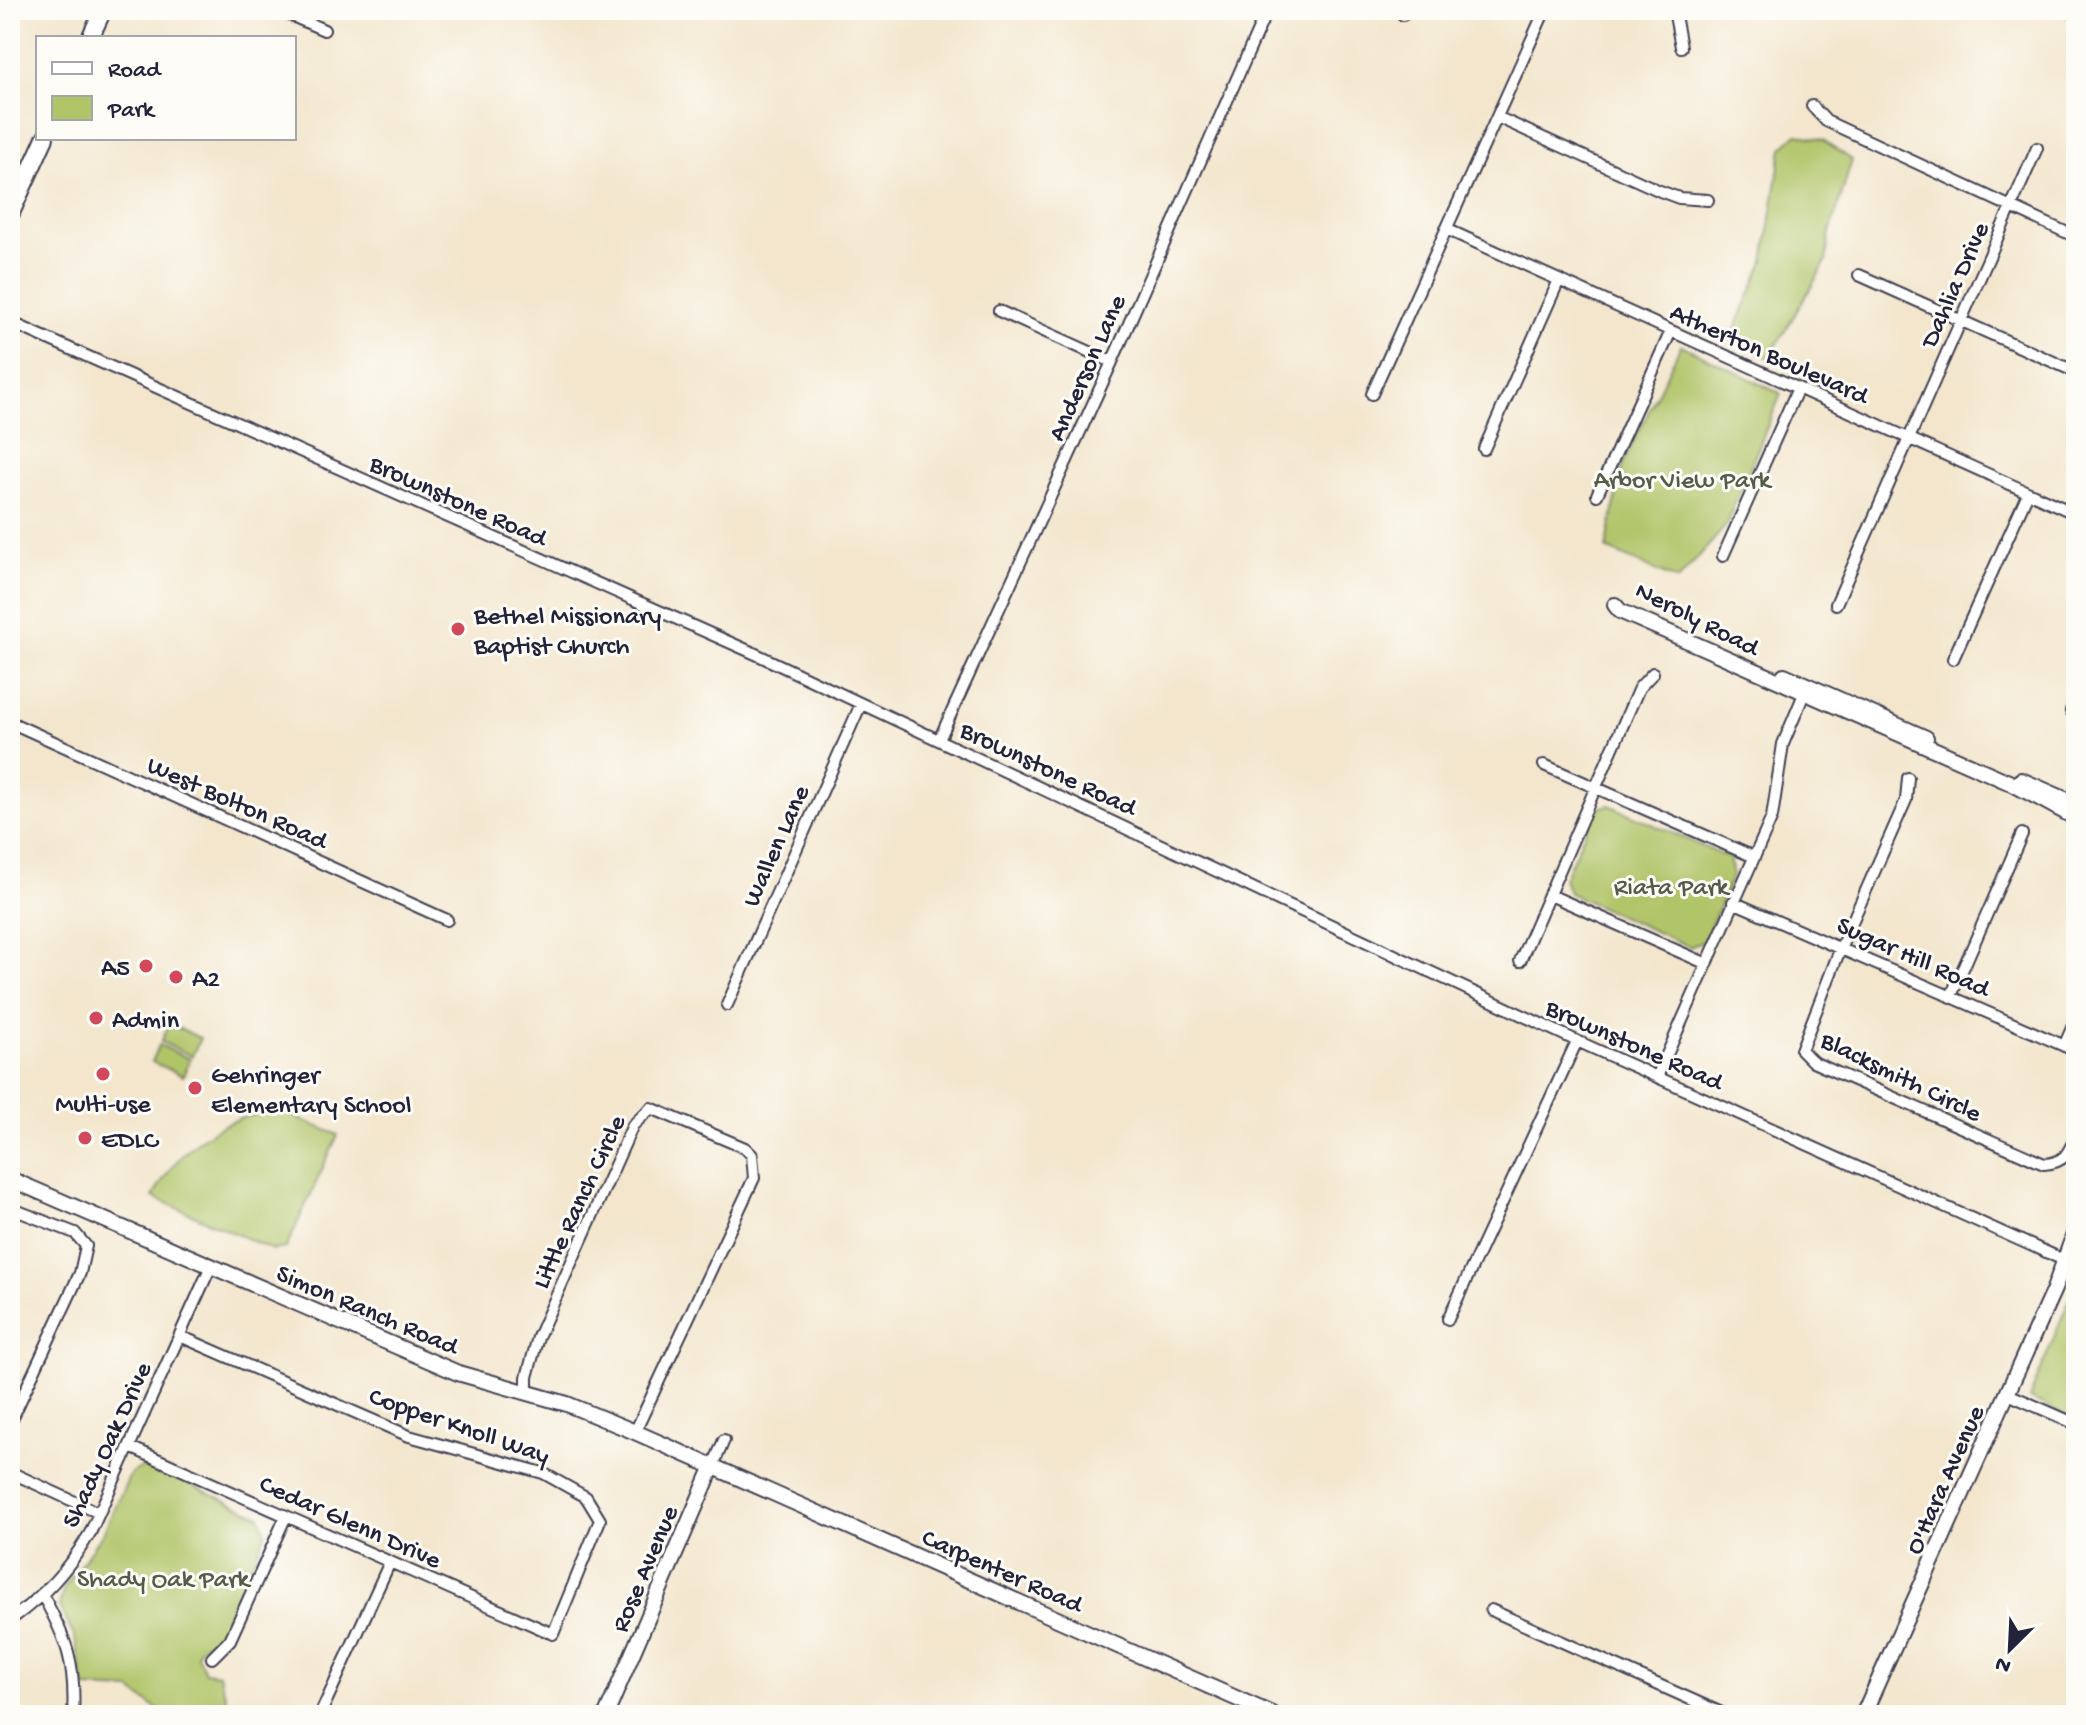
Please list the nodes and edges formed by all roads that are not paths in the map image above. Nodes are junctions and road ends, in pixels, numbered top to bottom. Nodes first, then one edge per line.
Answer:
1 (103, 10) edge
2 (279, 10) edge
3 (1267, 10) edge
4 (1545, 10) edge
5 (1674, 10) edge
6 (2067, 10) edge
7 (2076, 14) edge
8 (324, 30) dead end
9 (91, 36) edge
10 (1681, 47) dead end
11 (1812, 106) dead end
12 (1497, 117) junction
13 (44, 140) edge
14 (2037, 148) dead end
15 (18, 177) edge
16 (1708, 200) dead end
17 (2011, 207) junction
18 (10, 215) edge
19 (1446, 229) junction
20 (2076, 237) edge
21 (1859, 275) dead end
22 (1559, 280) junction
23 (999, 311) dead end
24 (1960, 321) junction
25 (10, 322) edge
26 (1671, 331) junction
27 (1112, 362) junction
28 (2076, 372) edge
29 (1798, 388) junction
30 (1372, 394) dead end
31 (1908, 438) junction
32 (1484, 449) dead end
33 (2028, 493) junction
34 (1597, 495) dead end
35 (2076, 514) edge
36 (1723, 556) dead end
37 (1836, 604) dead end
38 (1953, 659) dead end
39 (1653, 673) dead end
40 (1806, 690) junction
41 (2076, 699) edge
42 (861, 704) junction
43 (2071, 711) dead end
44 (10, 722) edge
45 (939, 740) junction
46 (1544, 765) dead end
47 (1908, 778) dead end
48 (1596, 788) junction
49 (2076, 804) edge
50 (2076, 818) edge
51 (2022, 834) dead end
52 (1754, 857) junction
53 (1550, 895) junction
54 (1733, 902) junction
55 (447, 920) dead end
56 (1841, 947) junction
57 (1520, 961) dead end
58 (1705, 963) junction
59 (1951, 996) junction
60 (727, 1005) dead end
61 (2076, 1019) edge
62 (1577, 1041) junction
63 (2064, 1046) junction
64 (2076, 1051) edge
65 (1657, 1077) junction
66 (2076, 1136) edge
67 (10, 1179) edge
68 (10, 1208) edge
69 (2076, 1229) edge
70 (2071, 1255) edge
71 (211, 1266) junction
72 (1448, 1319) dead end
73 (180, 1336) junction
74 (527, 1394) junction
75 (2008, 1394) junction
76 (10, 1423) edge
77 (2076, 1424) edge
78 (635, 1432) junction
79 (724, 1440) dead end
80 (130, 1447) junction
81 (713, 1466) junction
82 (10, 1472) edge
83 (99, 1513) junction
84 (286, 1516) junction
85 (390, 1562) junction
86 (43, 1596) junction
87 (1491, 1610) dead end
88 (10, 1620) edge
89 (553, 1634) joint
90 (212, 1658) dead end
91 (73, 1715) edge
92 (320, 1715) edge
93 (606, 1715) edge
94 (1274, 1715) edge
95 (1726, 1715) edge
96 (1863, 1715) edge

1 - 9 main road
2 - 8 street
3 - 27 street, Anderson Lane
4 - 12 street
5 - 10 street
6 - 7 street
11 - 17 street
12 - 16 street
12 - 19 street
13 - 15 main road
14 - 17 street, Dahlia Drive
15 - 18 main road
17 - 20 street
17 - 24 street, Dahlia Drive
19 - 22 street, Atherton Boulevard
19 - 30 street
21 - 24 street
22 - 26 street, Atherton Boulevard
22 - 32 street
23 - 27 street
24 - 28 street
24 - 31 street, Dahlia Drive
25 - 42 street, Brownstone Road
26 - 29 street, Atherton Boulevard
26 - 34 street
27 - 45 street, Anderson Lane
29 - 31 street, Atherton Boulevard
29 - 36 street
31 - 33 street, Atherton Boulevard
31 - 37 street, Dahlia Drive
33 - 35 street, Atherton Boulevard
33 - 38 street
39 - 48 street
40 - 40 street, Neroly Road
40 - 49 street, Neroly Road
40 - 50 street, Neroly Road
40 - 52 street
41 - 43 street
42 - 45 street, Brownstone Road
42 - 60 street, Wallen Lane
44 - 55 street, West Bolton Road
45 - 62 street, Brownstone Road
46 - 48 street
47 - 56 street, Blacksmith Circle
48 - 52 street
48 - 53 street
51 - 59 street
52 - 54 street
53 - 57 street
53 - 58 street
54 - 56 street, Sugar Hill Road
54 - 58 street
56 - 59 street, Sugar Hill Road
56 - 66 street, Blacksmith Circle
58 - 65 street
59 - 63 street, Sugar Hill Road
61 - 63 street
62 - 65 street, Brownstone Road
62 - 72 street
63 - 64 street, Sugar Hill Road
65 - 70 street, Brownstone Road
67 - 71 street, Simon Ranch Road
68 - 76 street
69 - 70 street, O'Hara Avenue
70 - 75 street, O'Hara Avenue
71 - 73 street, Shady Oak Drive
71 - 74 street, Simon Ranch Road
73 - 80 street, Shady Oak Drive
73 - 89 street, Copper Knoll Way
74 - 78 street, Simon Ranch Road
74 - 78 street, Little Ranch Circle
75 - 77 street
75 - 96 street, O'Hara Avenue
78 - 81 street, Simon Ranch Road
79 - 81 street, Rose Avenue
80 - 83 street, Shady Oak Drive
80 - 84 street, Cedar Glenn Drive
81 - 93 street, Rose Avenue
81 - 94 street, Carpenter Road
82 - 83 street
83 - 86 street, Shady Oak Drive
84 - 85 street, Cedar Glenn Drive
84 - 90 street
85 - 89 street, Cedar Glenn Drive
85 - 92 street
86 - 88 street, Shady Oak Drive
86 - 91 street
87 - 95 street

